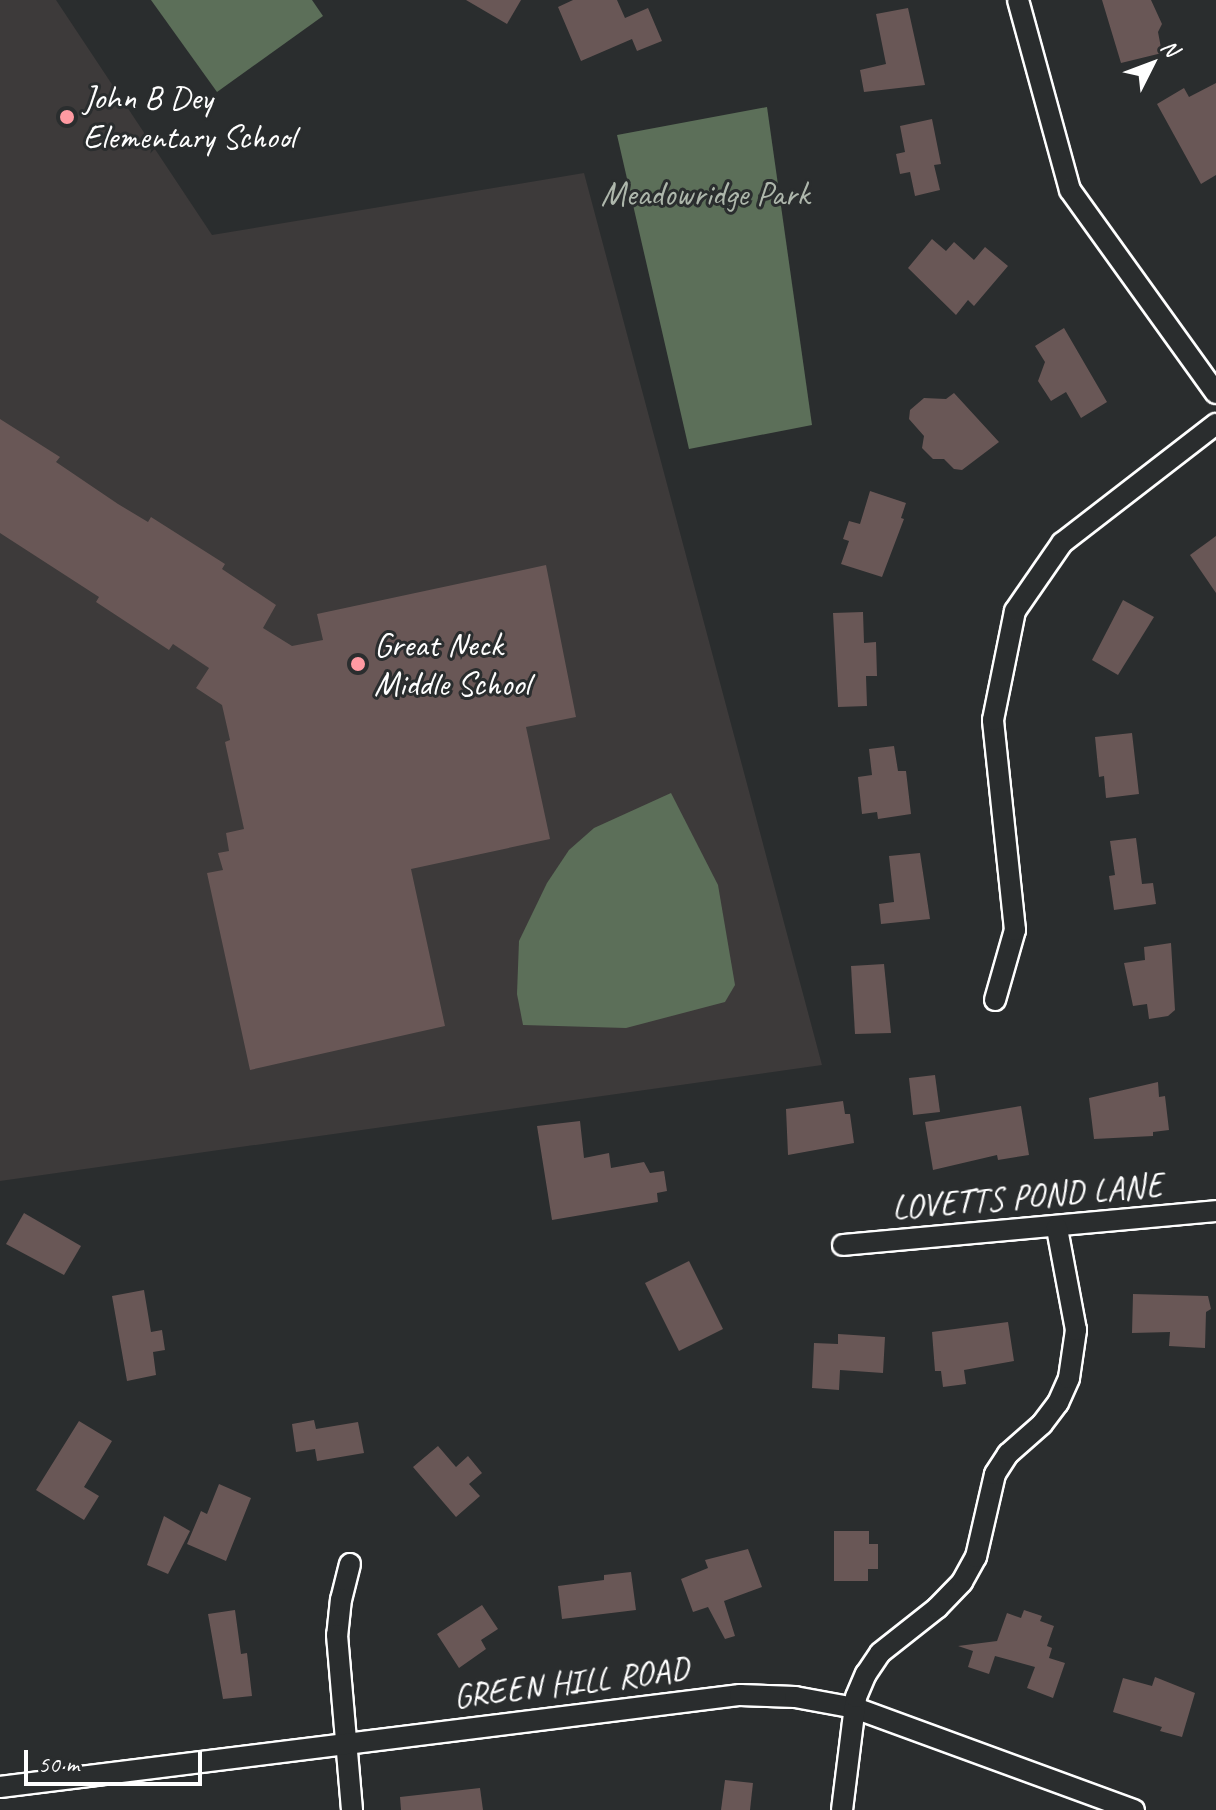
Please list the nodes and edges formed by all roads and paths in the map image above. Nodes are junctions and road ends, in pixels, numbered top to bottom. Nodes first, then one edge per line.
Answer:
1 (1018, 0) edge
2 (1216, 393) edge
3 (1216, 424) edge
4 (995, 1000) dead end
5 (1216, 1211) edge
6 (1057, 1228) junction
7 (843, 1245) dead end
8 (350, 1564) dead end
9 (855, 1708) junction
10 (345, 1742) junction
11 (0, 1787) edge
12 (352, 1810) edge
13 (842, 1810) edge
14 (1134, 1810) edge

1 - 2 street
3 - 4 street
5 - 6 street, LOVETTS POND LANE
6 - 7 street, LOVETTS POND LANE
6 - 9 street
8 - 10 street
9 - 10 street, GREEN HILL ROAD
9 - 13 street
9 - 14 street, GREEN HILL ROAD
10 - 11 street, GREEN HILL ROAD
10 - 12 street

